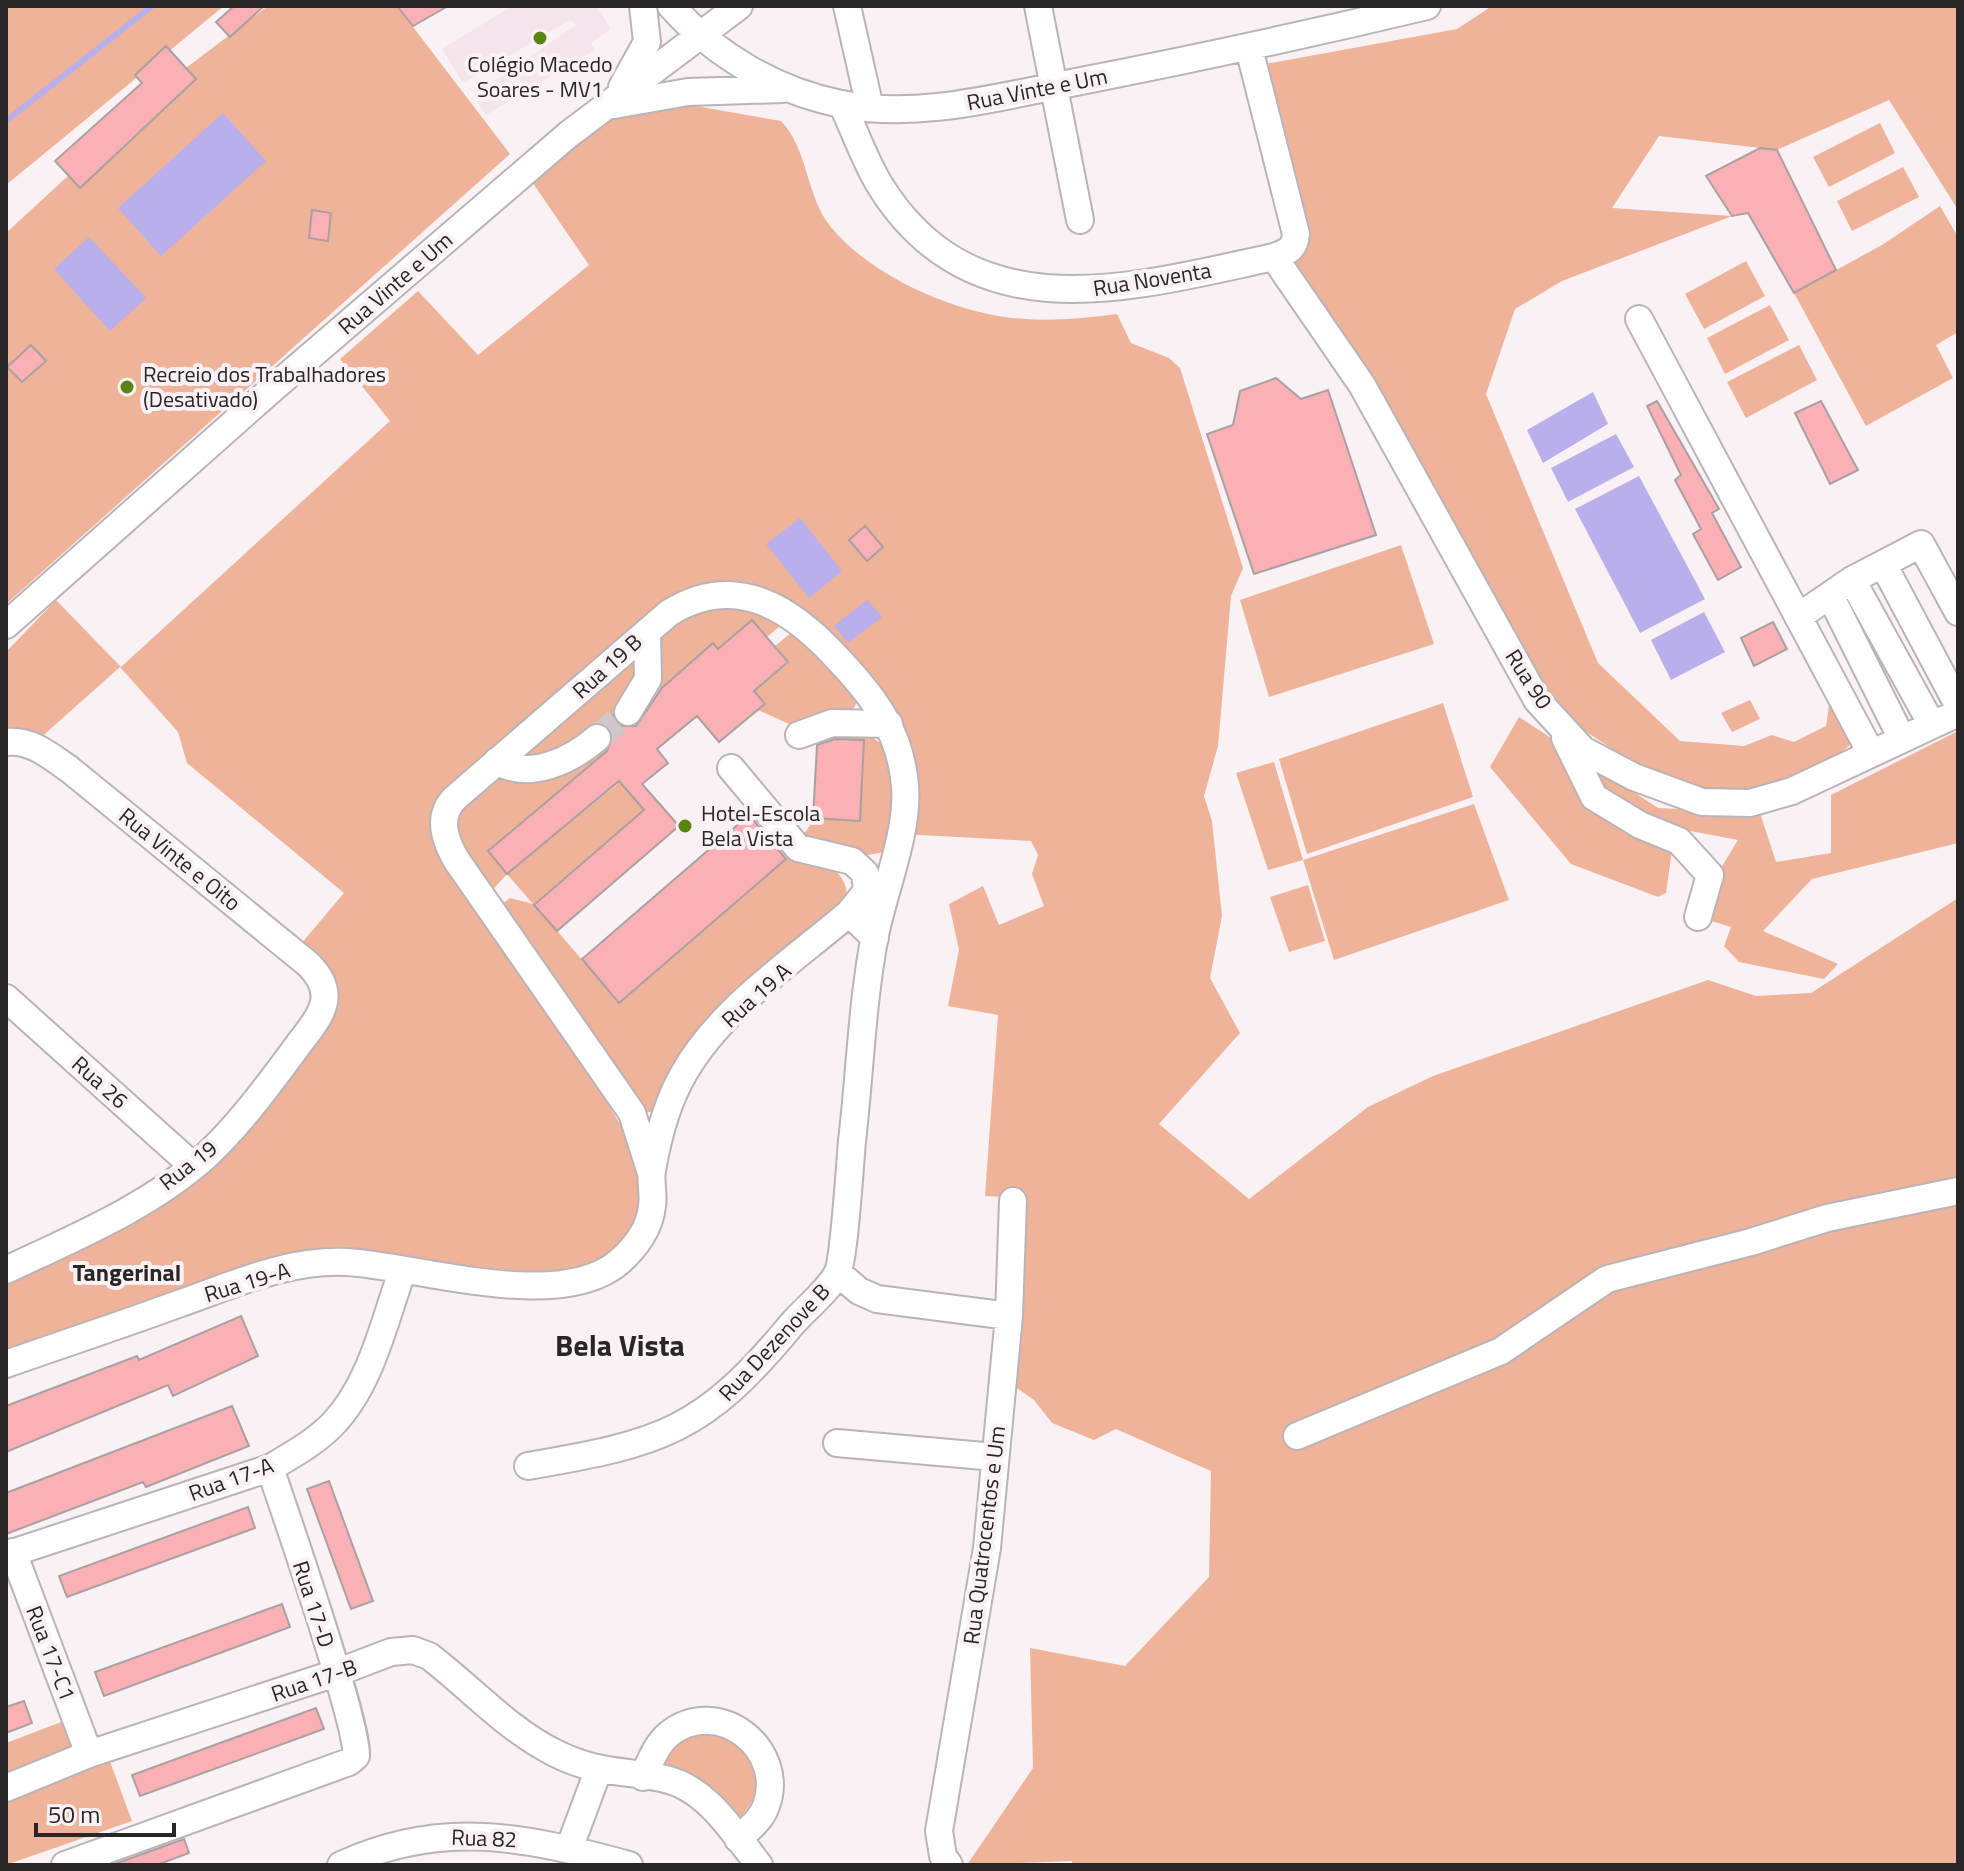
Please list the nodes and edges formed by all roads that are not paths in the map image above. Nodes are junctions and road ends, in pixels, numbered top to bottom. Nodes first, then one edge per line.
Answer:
1 (643, 6) edge
2 (671, 6) edge
3 (739, 6) edge
4 (847, 6) edge
5 (1038, 6) edge
6 (1427, 6) edge
7 (698, 36) junction
8 (1249, 48) junction
9 (1053, 86) junction
10 (783, 89) junction
11 (842, 104) junction
12 (611, 106) junction
13 (870, 108) junction
14 (1080, 220) dead end
15 (1274, 257) junction
16 (1639, 319) dead end
17 (1883, 564) junction
18 (1852, 580) junction
19 (1831, 597) junction
20 (1958, 612) edge
21 (1798, 617) junction
22 (6, 625) edge
23 (647, 632) junction
24 (1958, 705) edge
25 (628, 712) tunnel mouth
26 (1958, 713) edge
27 (1556, 721) junction
28 (889, 724) junction
29 (1932, 725) junction
30 (799, 735) dead end
31 (597, 738) tunnel mouth
32 (1902, 739) junction
33 (6, 742) edge
34 (1871, 753) junction
35 (497, 761) junction
36 (731, 768) dead end
37 (849, 913) junction
38 (1698, 917) dead end
39 (875, 938) junction
40 (6, 998) edge
41 (324, 1005) joint
42 (632, 1113) junction
43 (663, 1121) junction
44 (193, 1166) junction
45 (651, 1173) junction
46 (1958, 1191) edge
47 (1013, 1201) dead end
48 (6, 1270) edge
49 (402, 1272) junction
50 (838, 1273) junction
51 (1009, 1316) junction
52 (6, 1364) edge
53 (1297, 1436) dead end
54 (837, 1443) dead end
55 (995, 1457) junction
56 (528, 1466) dead end
57 (270, 1468) junction
58 (10, 1554) edge
59 (336, 1673) junction
60 (89, 1754) junction
61 (598, 1771) junction
62 (643, 1777) junction
63 (6, 1788) edge
64 (738, 1839) junction
65 (569, 1849) junction
66 (65, 1865) edge
67 (341, 1865) edge
68 (629, 1865) edge
69 (759, 1865) edge
70 (949, 1865) edge

1 - 12 street
2 - 7 street, Rua Vinte e Um
3 - 7 street, Rua Vinte e Um
4 - 13 street
5 - 9 street
6 - 8 street, Rua Vinte e Um
7 - 10 street, Rua Vinte e Um
7 - 12 street, Rua Vinte e Um
8 - 9 street, Rua Vinte e Um
8 - 15 street
9 - 13 street, Rua Vinte e Um
9 - 14 street
10 - 11 street, Rua Vinte e Um
10 - 12 street
11 - 13 street, Rua Vinte e Um
11 - 15 street, Rua Noventa
12 - 22 street, Rua Vinte e Um
15 - 27 street, Rua 90
16 - 21 street
17 - 18 street
17 - 20 street
17 - 24 street
18 - 19 street
18 - 29 street
19 - 21 street
19 - 32 street
21 - 34 street
23 - 25 street
23 - 28 street, Rua 19 B
23 - 35 street, Rua 19 B
26 - 29 street, Rua 90
27 - 34 street, Rua 90
27 - 38 street
28 - 30 street
28 - 39 street, Rua 19 B
29 - 32 street, Rua 90
31 - 35 street
32 - 34 street, Rua 90
33 - 41 street, Rua Vinte e Oito
35 - 42 street, Rua 19 B
36 - 37 street
37 - 39 street
37 - 43 street, Rua 19 A
39 - 50 street, Rua Dezenove B
40 - 44 street, Rua 26
41 - 44 street, Rua 19
42 - 43 street
42 - 45 street, Rua 19 B
43 - 45 street, Rua 19 A
44 - 48 street, Rua 19
45 - 49 street, Rua 19-A
46 - 53 street
47 - 51 street, Rua Quatrocentos e Um
49 - 52 street, Rua 19-A
49 - 57 street, Rua 17-A
50 - 51 street
50 - 56 street, Rua Dezenove B
51 - 55 street, Rua Quatrocentos e Um
54 - 55 street
55 - 70 street, Rua Quatrocentos e Um
57 - 58 street, Rua 17-A
57 - 59 street, Rua 17-D
58 - 60 street, Rua 17-C1
59 - 60 street, Rua 17-B
59 - 61 street, Rua 17-B
59 - 66 street, Rua 17-D
60 - 63 street, Rua 17-B
61 - 62 street
61 - 65 street
62 - 64 street
62 - 64 street
64 - 69 street
65 - 67 street, Rua 82
65 - 68 street, Rua 82

